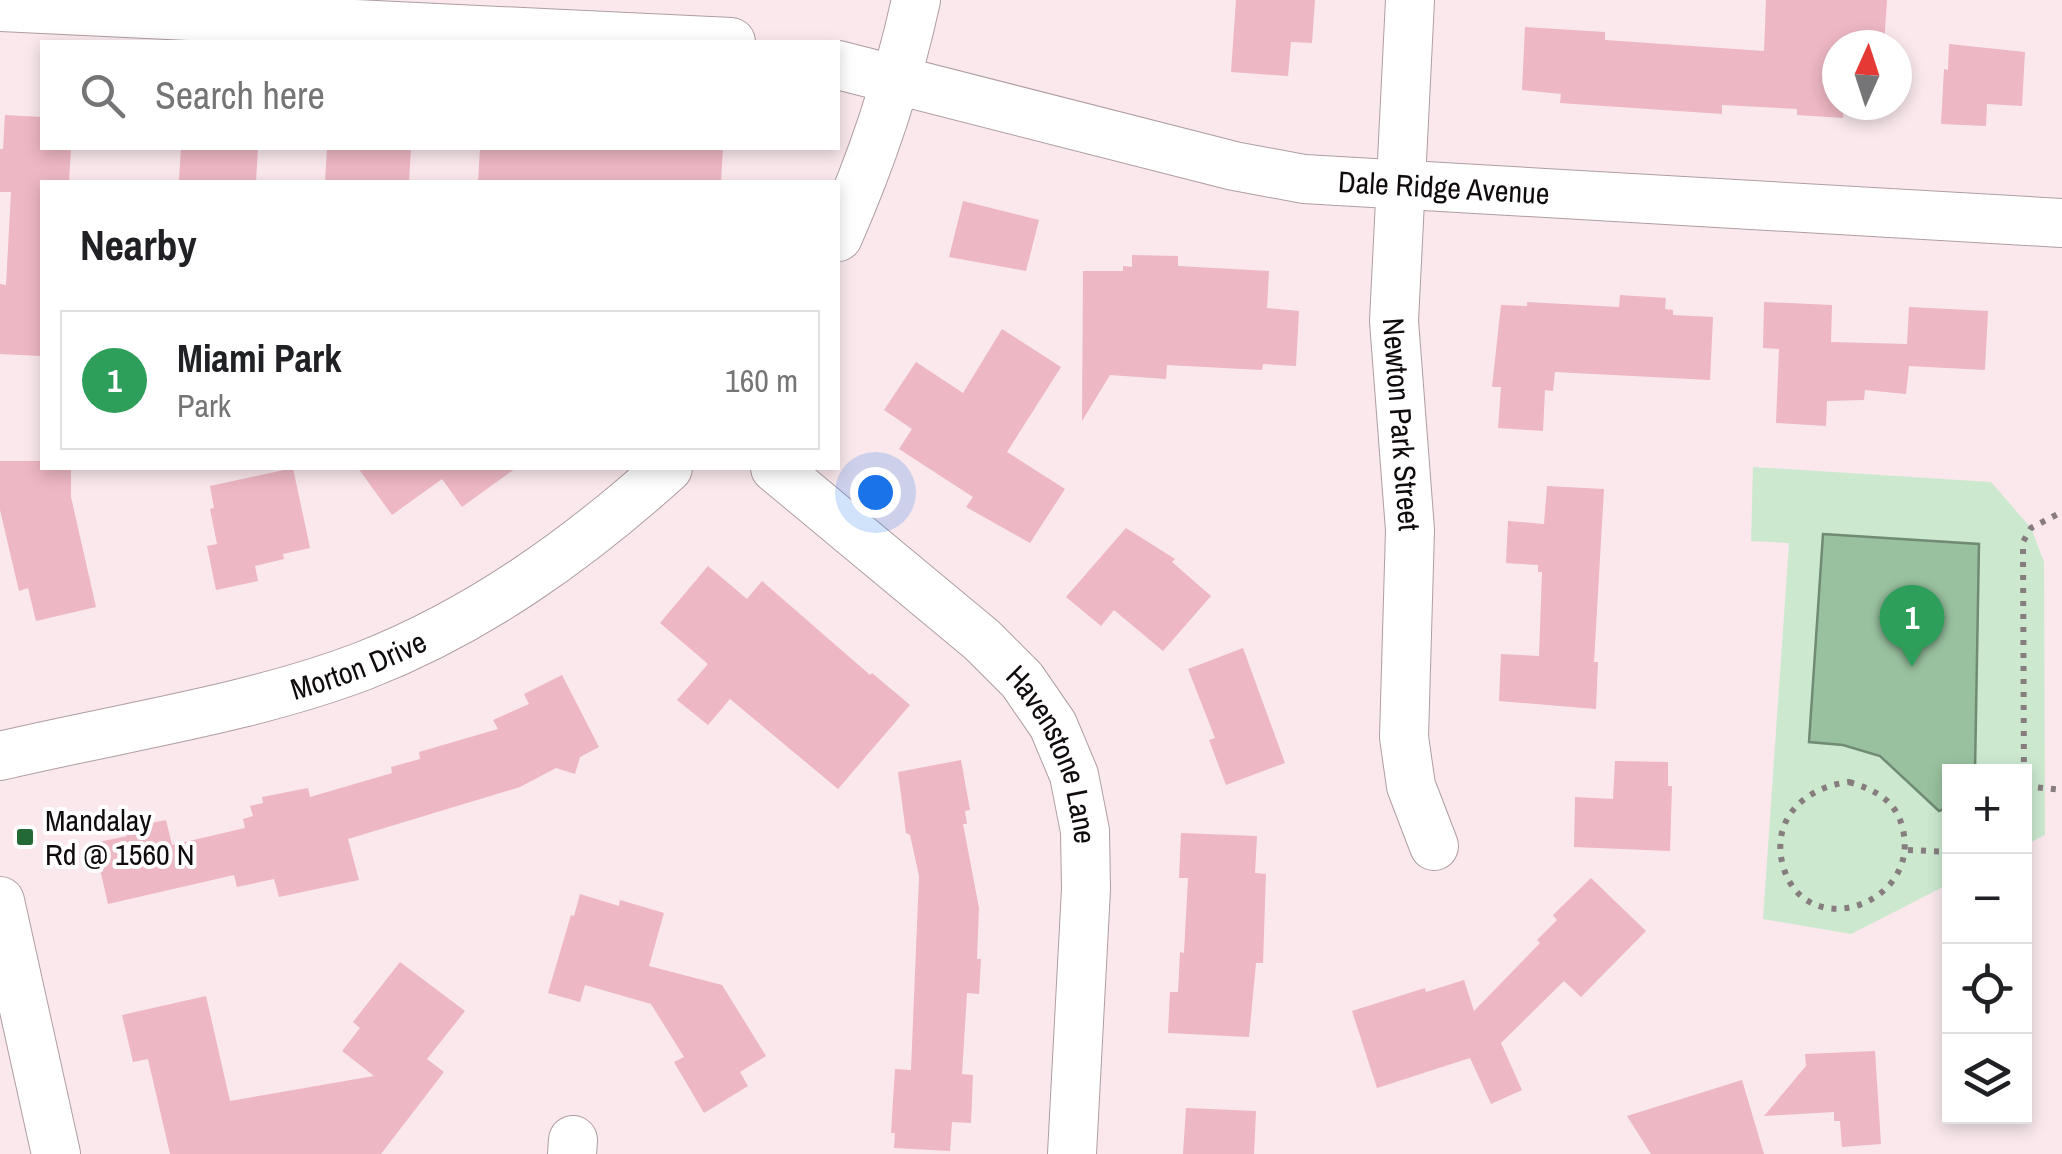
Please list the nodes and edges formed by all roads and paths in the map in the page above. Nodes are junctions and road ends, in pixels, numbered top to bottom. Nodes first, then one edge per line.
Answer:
1 (916, 0) edge
2 (1410, 0) edge
3 (0, 8) edge
4 (687, 40) edge
5 (840, 66) edge
6 (897, 80) junction
7 (1399, 187) junction
8 (2062, 223) edge
9 (840, 232) edge
10 (666, 470) edge
11 (777, 470) edge
12 (2058, 514) dead end
13 (0, 756) edge
14 (2025, 764) edge
15 (2032, 788) edge
16 (2062, 790) edge
17 (1434, 846) dead end
18 (1908, 850) junction
19 (1942, 852) edge
20 (0, 902) edge
21 (56, 1154) edge
22 (1072, 1154) edge

1 - 6 street
2 - 7 street, Newton Park Street
3 - 4 street
5 - 6 street, Dale Ridge Avenue
6 - 7 street, Dale Ridge Avenue
6 - 9 street
7 - 8 street, Dale Ridge Avenue
7 - 17 street, Newton Park Street
10 - 13 street, Morton Drive
11 - 22 street, Havenstone Lane
12 - 14 path
15 - 16 path
18 - 18 path
18 - 19 path
20 - 21 street

